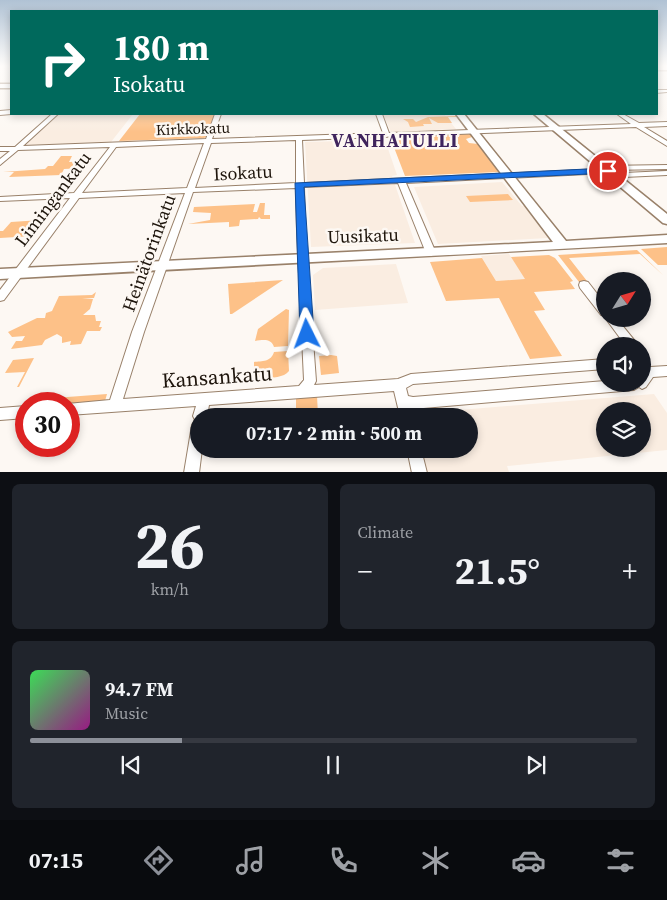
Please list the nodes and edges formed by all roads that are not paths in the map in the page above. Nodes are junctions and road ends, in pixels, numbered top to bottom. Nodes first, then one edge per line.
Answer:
1 (54, 115) edge
2 (218, 115) edge
3 (379, 115) edge
4 (461, 115) edge
5 (539, 115) edge
6 (622, 115) edge
7 (667, 124) edge
8 (637, 125) junction
9 (556, 128) junction
10 (473, 130) junction
11 (387, 134) junction
12 (299, 137) junction
13 (208, 141) junction
14 (114, 144) junction
15 (667, 144) edge
16 (0, 148) edge
17 (17, 148) junction
18 (0, 163) edge
19 (667, 167) edge
20 (606, 169) junction
21 (667, 173) edge
22 (624, 175) dead end
23 (507, 176) junction
24 (401, 180) junction
25 (299, 185) junction
26 (190, 190) junction
27 (77, 195) junction
28 (0, 199) edge
29 (667, 220) edge
30 (667, 239) edge
31 (562, 245) junction
32 (430, 253) junction
33 (303, 257) junction
34 (164, 264) junction
35 (18, 273) junction
36 (0, 274) edge
37 (584, 285) dead end
38 (0, 297) edge
39 (596, 300) edge
40 (596, 365) edge
41 (667, 371) edge
42 (651, 374) edge
43 (399, 384) junction
44 (596, 387) edge
45 (303, 391) junction
46 (204, 399) junction
47 (403, 400) junction
48 (115, 405) junction
49 (80, 408) edge
50 (202, 408) edge
51 (404, 408) edge
52 (15, 413) edge
53 (0, 414) edge
54 (193, 458) edge
55 (416, 458) edge
56 (191, 472) edge
57 (420, 472) edge

1 - 17 street
2 - 13 street, Heinätorinkatu
3 - 11 street
4 - 10 main road
5 - 9 main road
6 - 8 street
7 - 8 street, Kirkkokatu
8 - 9 street, Kirkkokatu
8 - 15 street
9 - 10 street, Kirkkokatu
9 - 20 main road
10 - 11 street, Kirkkokatu
10 - 23 main road
11 - 12 street, Kirkkokatu
12 - 13 street, Kirkkokatu
12 - 25 street
13 - 14 street, Kirkkokatu
13 - 26 street, Heinätorinkatu
14 - 17 street, Kirkkokatu
14 - 27 street, Limingankatu
16 - 17 street, Kirkkokatu
17 - 18 street
19 - 20 street, Isokatu
20 - 23 street, Isokatu
20 - 29 main road
21 - 22 street
23 - 24 street, Isokatu
23 - 31 main road
24 - 25 street, Isokatu
24 - 32 street
25 - 26 street, Isokatu
25 - 33 street
26 - 27 street, Isokatu
26 - 34 street, Heinätorinkatu
27 - 28 street, Isokatu
27 - 35 street, Limingankatu
30 - 31 main road, Uusikatu
31 - 32 main road, Uusikatu
32 - 33 main road, Uusikatu
33 - 34 main road, Uusikatu
33 - 45 street
34 - 35 main road, Uusikatu
34 - 48 street, Heinätorinkatu
35 - 36 main road, Uusikatu
35 - 38 street, Limingankatu
37 - 39 street
40 - 43 street, Kansankatu
41 - 42 street
43 - 45 street, Kansankatu
43 - 47 street
44 - 47 street
45 - 46 street, Kansankatu
46 - 48 street, Kansankatu
46 - 50 street
47 - 51 street
48 - 49 street, Kansankatu
52 - 53 street
54 - 56 street
55 - 57 street

